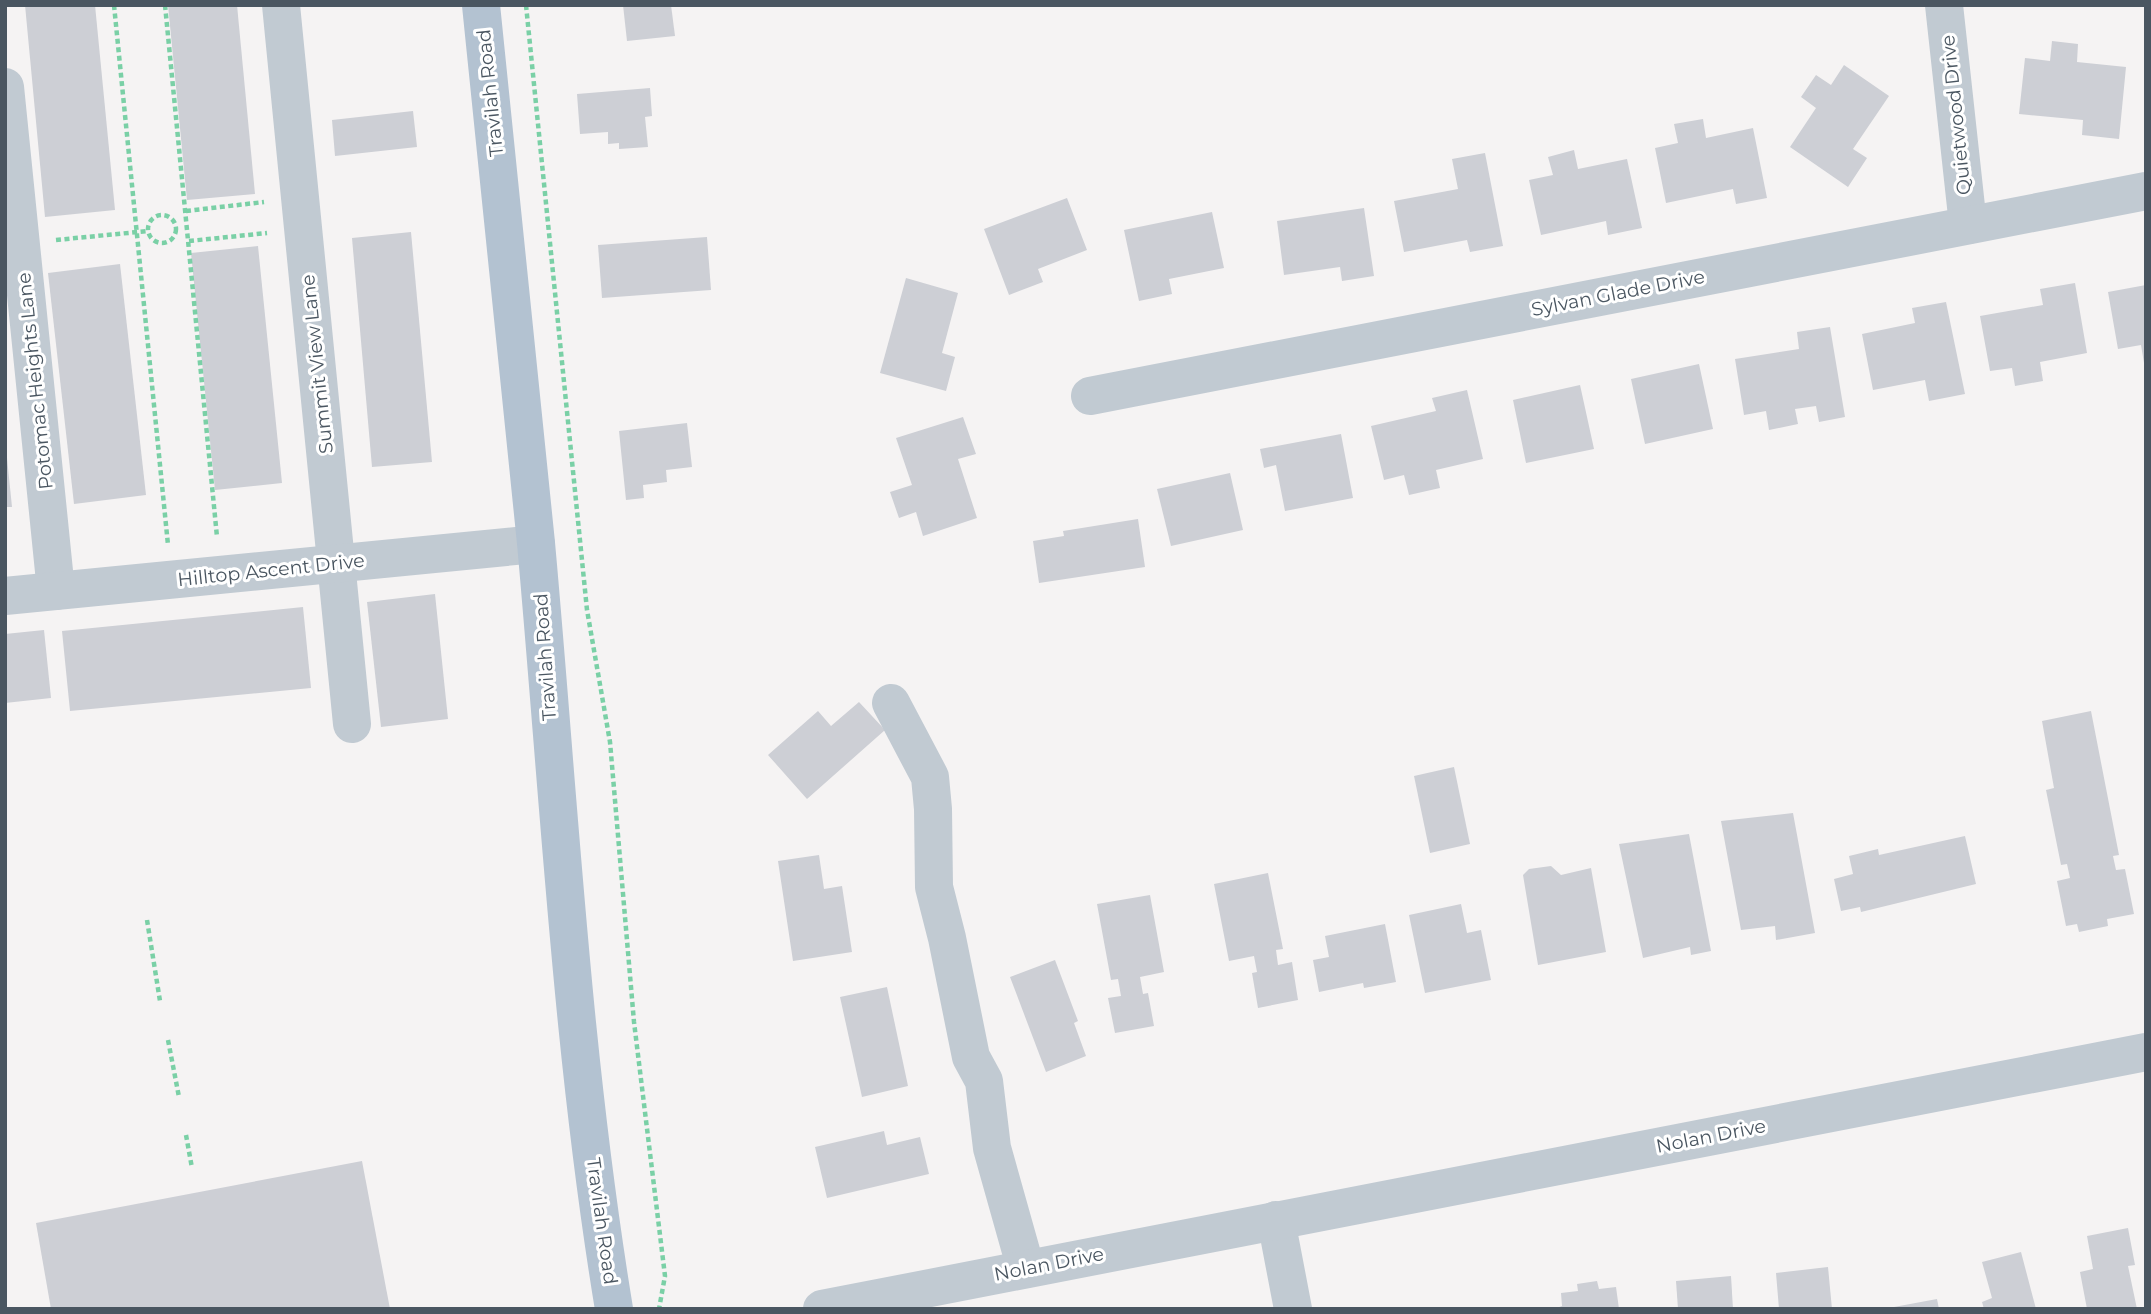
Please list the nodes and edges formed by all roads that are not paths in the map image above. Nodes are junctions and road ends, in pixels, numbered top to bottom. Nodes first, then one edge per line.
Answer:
1 (281, 5) edge
2 (481, 5) edge
3 (1944, 5) edge
4 (5, 87) edge
5 (2146, 191) edge
6 (1968, 225) junction
7 (1090, 396) dead end
8 (536, 544) junction
9 (337, 563) junction
10 (56, 591) junction
11 (5, 596) edge
12 (891, 703) dead end
13 (352, 724) dead end
14 (2146, 1052) edge
15 (1276, 1220) junction
16 (1027, 1269) junction
17 (962, 1295) edge
18 (614, 1309) edge
19 (822, 1309) edge
20 (1293, 1309) edge

1 - 9 street, Summit View Lane
2 - 8 main road, Travilah Road
3 - 6 street, Quietwood Drive
4 - 10 street, Potomac Heights Lane
5 - 6 street, Sylvan Glade Drive
6 - 7 street, Sylvan Glade Drive
8 - 9 street, Hilltop Ascent Drive
8 - 18 main road, Travilah Road
9 - 10 street, Hilltop Ascent Drive
9 - 13 street, Summit View Lane
10 - 11 street, Hilltop Ascent Drive
12 - 16 street
14 - 15 street, Nolan Drive
15 - 16 street, Nolan Drive
15 - 20 street
16 - 17 street, Nolan Drive
17 - 19 street, Nolan Drive

